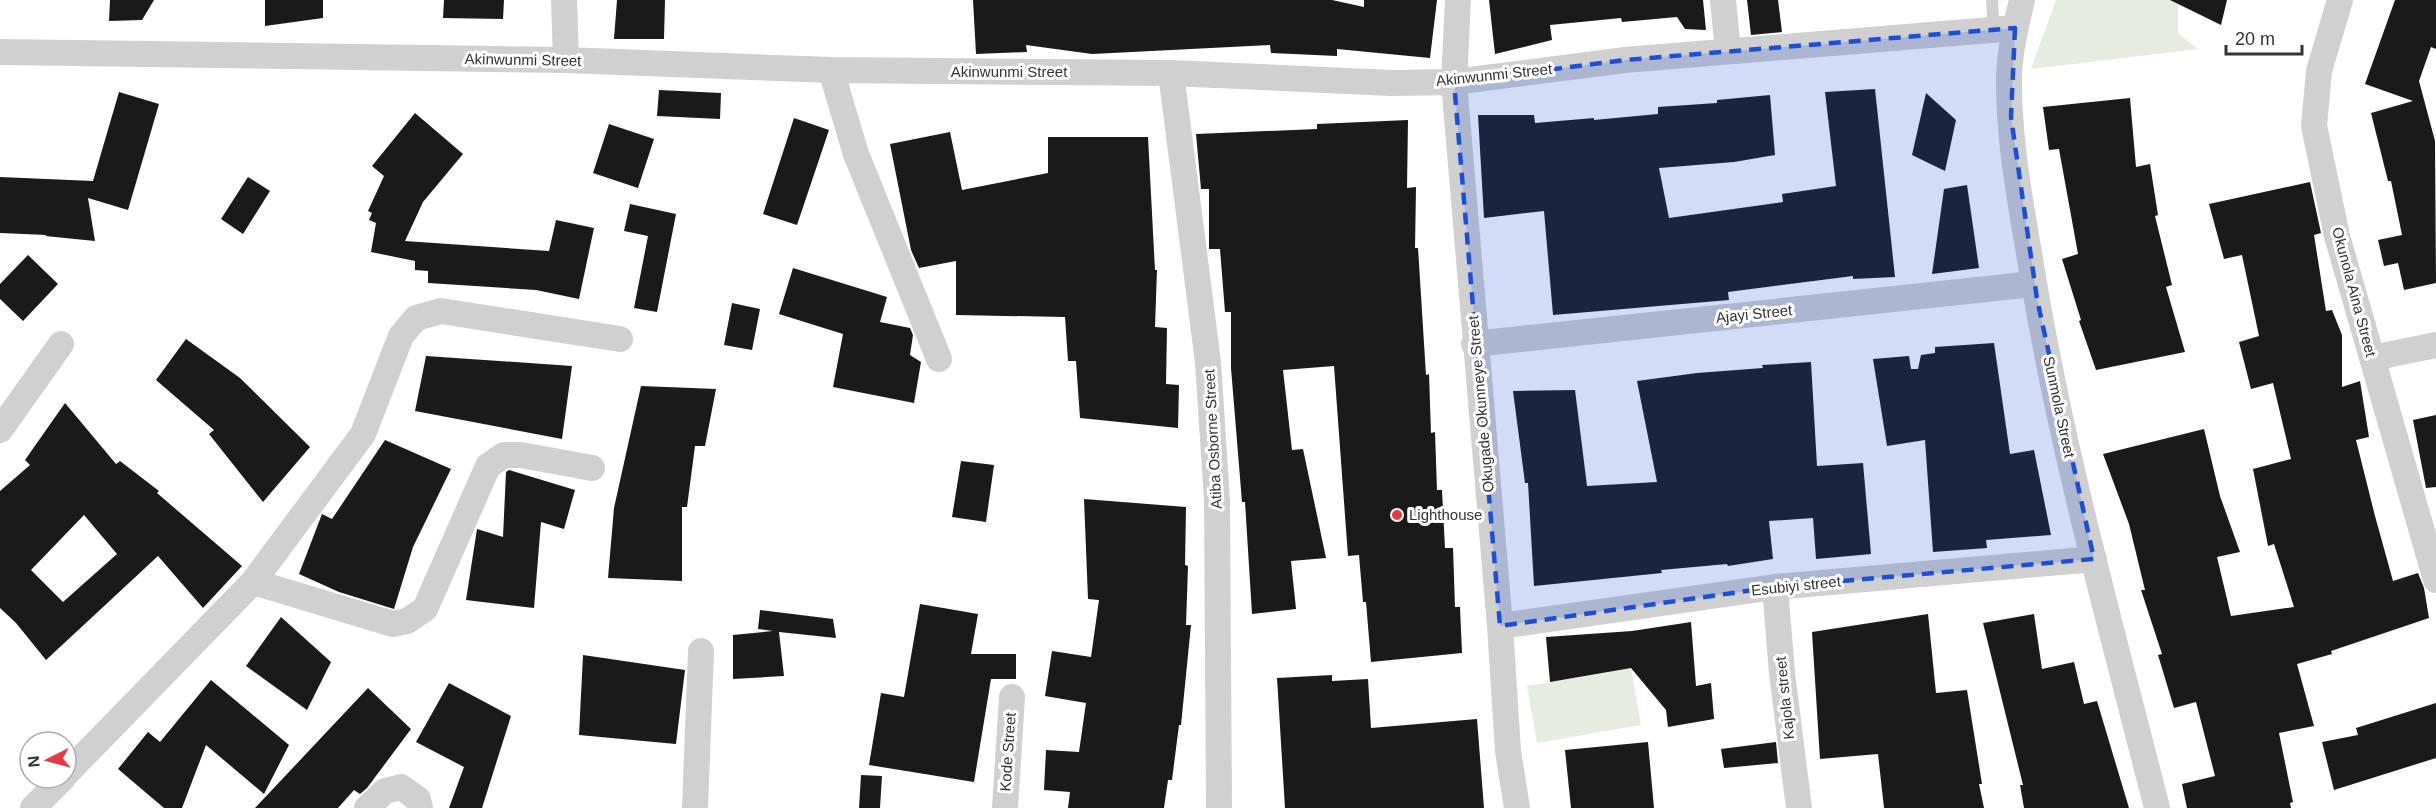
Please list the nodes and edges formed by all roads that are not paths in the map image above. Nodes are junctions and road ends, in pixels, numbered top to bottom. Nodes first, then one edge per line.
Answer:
1 (564, 0) edge
2 (1458, 0) edge
3 (1723, 0) edge
4 (1992, 0) edge
5 (2022, 0) edge
6 (2340, 0) edge
7 (2004, 29) junction
8 (1728, 51) junction
9 (0, 52) edge
10 (566, 60) junction
11 (831, 70) junction
12 (1171, 73) junction
13 (1454, 82) junction
14 (2034, 284) junction
15 (620, 339) dead end
16 (61, 344) dead end
17 (1474, 344) junction
18 (2436, 345) edge
19 (2372, 358) junction
20 (939, 359) dead end
21 (0, 430) edge
22 (592, 468) dead end
23 (2094, 559) junction
24 (2436, 580) edge
25 (253, 582) junction
26 (1775, 587) junction
27 (1500, 626) junction
28 (701, 651) dead end
29 (1012, 697) dead end
30 (78, 762) edge
31 (51, 790) edge
32 (33, 808) edge
33 (367, 808) edge
34 (420, 808) edge
35 (695, 808) edge
36 (1005, 808) edge
37 (1220, 808) edge
38 (1517, 808) edge
39 (1799, 808) edge
40 (2157, 808) edge

1 - 10 street
2 - 13 street, Okugade Okunneye Street
3 - 8 street
4 - 7 lane
5 - 7 street, Sunmola Street
6 - 19 street, Okunola Aina Street
7 - 8 street, Akinwunmi Street
7 - 14 street, Sunmola Street
8 - 13 street, Akinwunmi Street
9 - 10 street, Akinwunmi Street
10 - 11 street, Akinwunmi Street
11 - 12 street, Akinwunmi Street
11 - 20 street
12 - 13 street, Akinwunmi Street
12 - 37 street, Atiba Osborne Street
13 - 17 street, Okugade Okunneye Street
14 - 17 street, Ajayi Street
14 - 23 street, Sunmola Street
15 - 25 street
16 - 21 street
17 - 27 street, Okugade Okunneye Street
18 - 19 street
19 - 24 street, Okunola Aina Street
22 - 25 street
23 - 26 street, Esubiyi street
23 - 40 street, Sunmola Street
25 - 30 street
26 - 27 street, Esubiyi street
26 - 39 street, Kajola street
27 - 38 street, Okugade Okunneye Street
28 - 35 street
29 - 36 street, Kode Street
31 - 32 street
33 - 34 street

